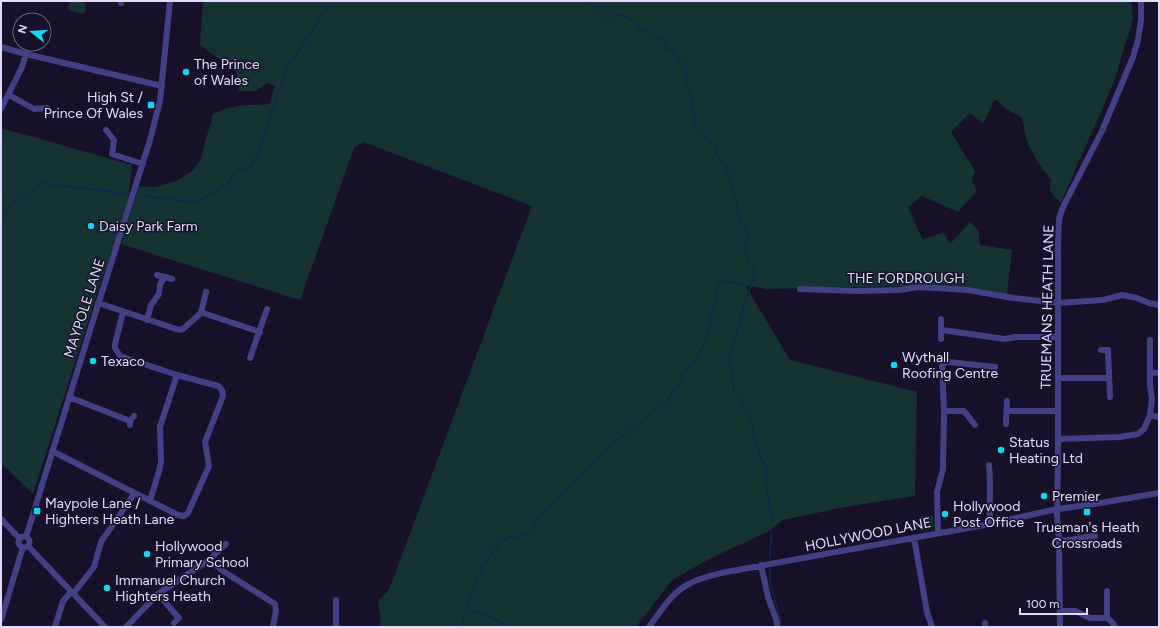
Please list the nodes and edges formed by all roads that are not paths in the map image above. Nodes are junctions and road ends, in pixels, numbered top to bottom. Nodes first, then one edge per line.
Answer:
1 (170, 1) edge
2 (1141, 1) edge
3 (1, 47) edge
4 (26, 54) junction
5 (162, 86) junction
6 (9, 95) junction
7 (47, 108) dead end
8 (1, 109) edge
9 (106, 130) dead end
10 (142, 164) junction
11 (157, 275) dead end
12 (164, 277) junction
13 (172, 279) dead end
14 (800, 289) dead end
15 (206, 292) dead end
16 (98, 303) junction
17 (1058, 303) junction
18 (1159, 305) edge
19 (267, 309) dead end
20 (123, 312) junction
21 (201, 313) junction
22 (941, 319) dead end
23 (147, 320) junction
24 (942, 330) junction
25 (260, 332) junction
26 (1058, 337) junction
27 (941, 339) dead end
28 (1150, 340) dead end
29 (1101, 350) dead end
30 (250, 358) dead end
31 (992, 365) dead end
32 (1150, 372) junction
33 (1159, 373) edge
34 (177, 375) junction
35 (1058, 378) junction
36 (1109, 378) junction
37 (69, 397) junction
38 (1110, 397) dead end
39 (1007, 401) dead end
40 (944, 411) junction
41 (1058, 411) junction
42 (1007, 412) junction
43 (1150, 415) junction
44 (1159, 417) edge
45 (131, 421) dead end
46 (1006, 424) dead end
47 (975, 425) dead end
48 (1058, 439) junction
49 (52, 451) junction
50 (989, 465) dead end
51 (1159, 493) edge
52 (134, 494) junction
53 (150, 501) junction
54 (1057, 510) junction
55 (1, 519) edge
56 (990, 524) junction
57 (938, 533) junction
58 (1095, 536) dead end
59 (23, 538) junction
60 (914, 538) junction
61 (1059, 541) junction
62 (226, 544) dead end
63 (25, 547) junction
64 (36, 555) junction
65 (20, 556) junction
66 (209, 560) junction
67 (761, 566) junction
68 (1107, 591) dead end
69 (72, 593) junction
70 (158, 594) junction
71 (336, 600) dead end
72 (1060, 611) junction
73 (1107, 618) junction
74 (1, 620) edge
75 (174, 623) dead end
76 (55, 627) edge
77 (105, 627) edge
78 (126, 627) edge
79 (273, 627) edge
80 (336, 627) edge
81 (649, 627) edge
82 (777, 627) edge
83 (932, 627) edge
84 (1060, 627) edge
85 (1115, 627) edge

1 - 5 street, MAYPOLE LANE
2 - 17 street, TRUEMANS HEATH LANE
3 - 4 street
4 - 5 street
4 - 6 street
5 - 10 street, MAYPOLE LANE
6 - 7 street
6 - 8 street
9 - 10 street
10 - 16 street, MAYPOLE LANE
11 - 12 street
12 - 13 street
12 - 23 street
14 - 17 street, THE FORDROUGH
15 - 21 street
16 - 20 street
16 - 37 street, MAYPOLE LANE
17 - 18 street, THE FORDROUGH
17 - 26 street, TRUEMANS HEATH LANE
19 - 25 street
20 - 23 street
20 - 34 street
21 - 23 street
21 - 25 street
22 - 24 street
24 - 26 street
24 - 27 street
25 - 30 street
26 - 35 street, TRUEMANS HEATH LANE
28 - 32 street
29 - 36 street
31 - 40 street
32 - 33 street
32 - 43 street
34 - 53 street
34 - 53 street
35 - 36 street
35 - 41 street, TRUEMANS HEATH LANE
36 - 38 street
37 - 45 street
37 - 49 street, MAYPOLE LANE
39 - 42 street
40 - 47 street
40 - 57 street
41 - 42 street
41 - 48 street, TRUEMANS HEATH LANE
42 - 46 street
43 - 44 street
43 - 48 street
48 - 54 street, TRUEMANS HEATH LANE
49 - 52 street
49 - 59 street, MAYPOLE LANE
50 - 56 street
51 - 54 street, HOLLYWOOD LANE
52 - 53 street
52 - 69 street
54 - 56 street, HOLLYWOOD LANE
54 - 61 street, TRUEMANS HEATH LANE
55 - 59 street
56 - 57 street, HOLLYWOOD LANE
57 - 60 street, HOLLYWOOD LANE
58 - 61 street
59 - 63 street
60 - 67 street, HOLLYWOOD LANE
60 - 83 street
61 - 72 street, TRUEMANS HEATH LANE
62 - 66 street
63 - 64 street
63 - 65 street
64 - 65 street
64 - 69 street
65 - 74 street
66 - 70 street
66 - 79 street
67 - 81 street, HOLLYWOOD LANE
67 - 82 street
68 - 73 street
69 - 76 street
69 - 77 street
70 - 75 street
70 - 78 street
71 - 80 street
72 - 73 street
72 - 84 street, TRUEMANS HEATH LANE
73 - 85 street

